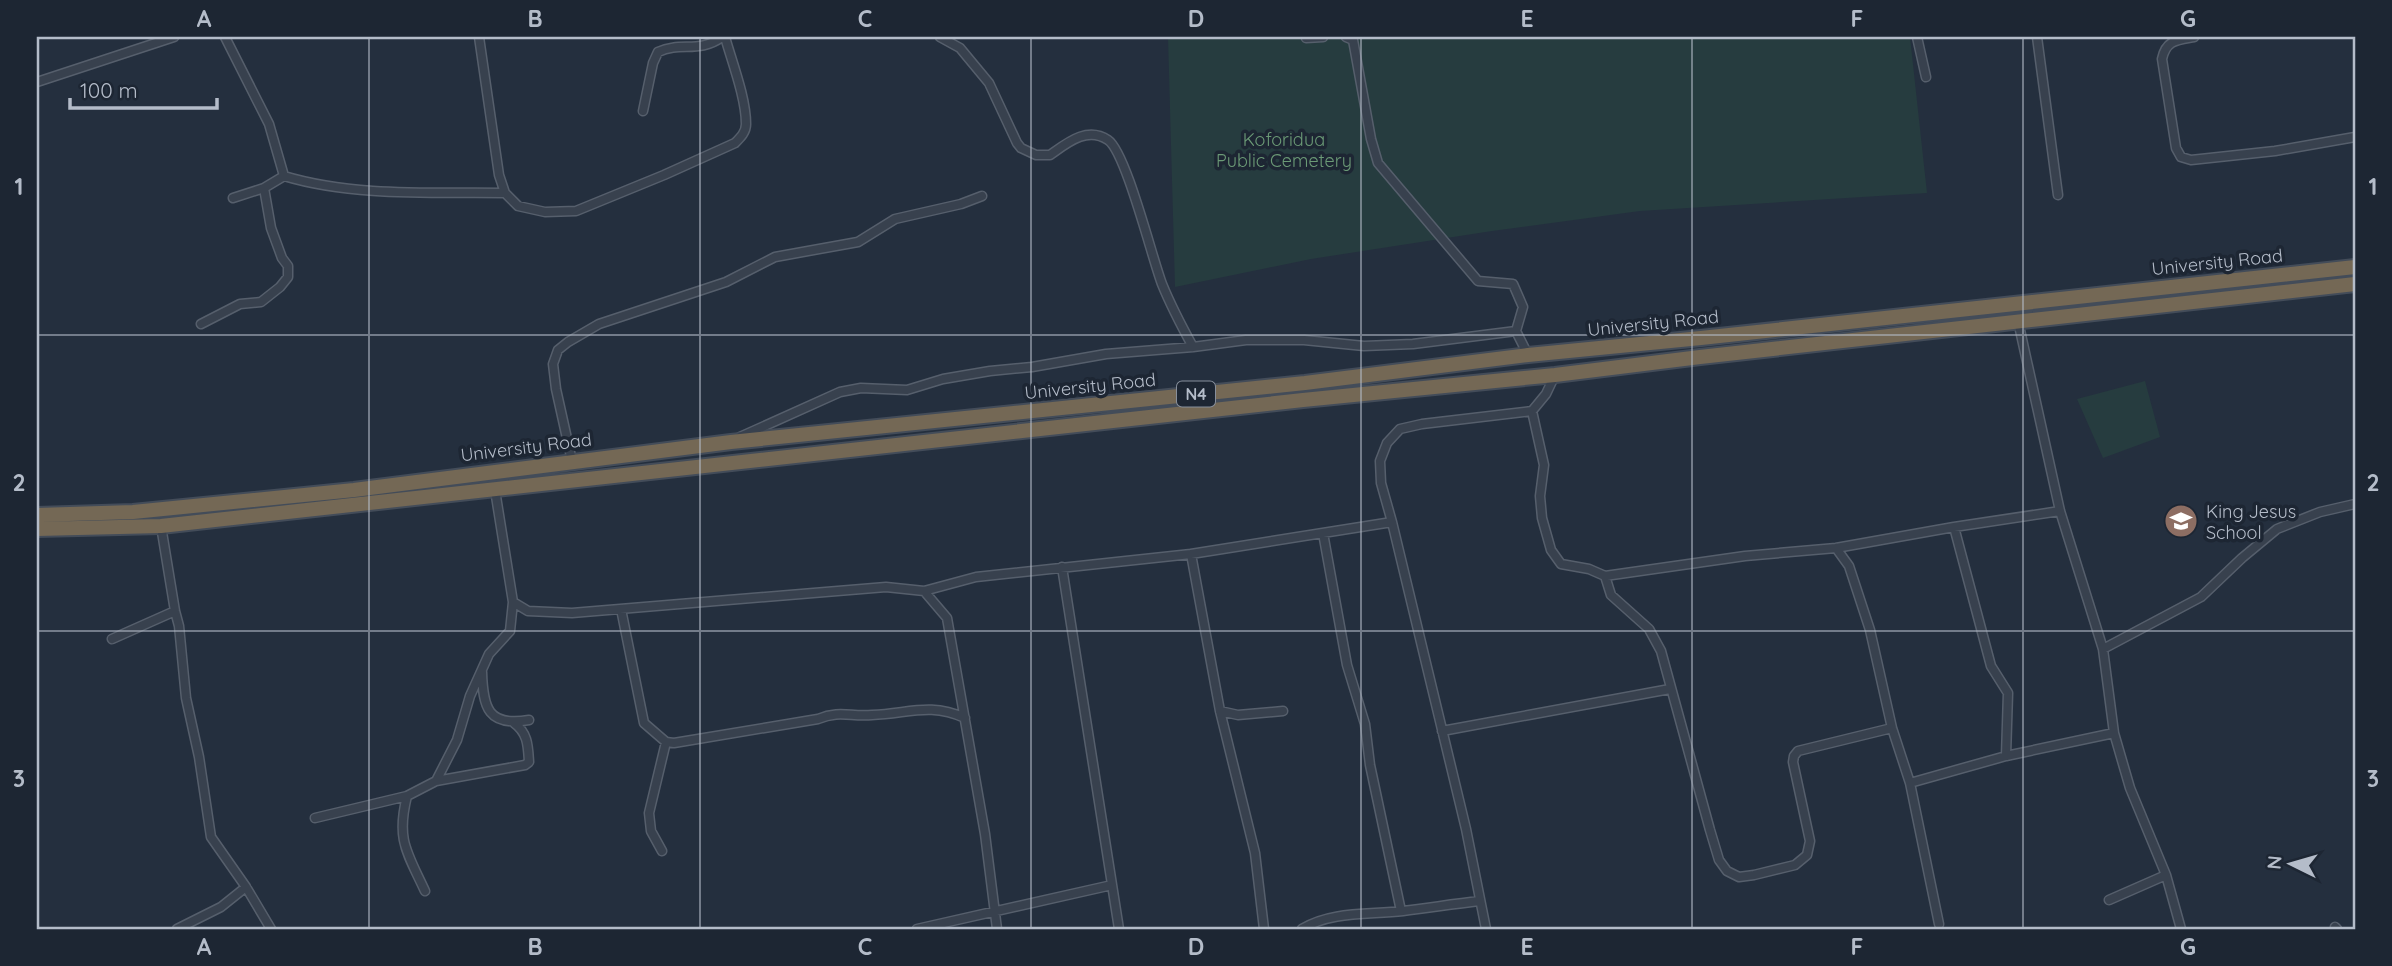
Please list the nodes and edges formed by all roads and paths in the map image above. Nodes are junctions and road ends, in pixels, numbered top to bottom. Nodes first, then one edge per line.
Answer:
1 (174, 37) edge
2 (225, 37) edge
3 (480, 37) edge
4 (723, 37) edge
5 (940, 37) edge
6 (1323, 37) edge
7 (1348, 37) edge
8 (1917, 37) edge
9 (2037, 37) edge
10 (2194, 37) edge
11 (1306, 38) edge
12 (1926, 77) dead end
13 (37, 82) edge
14 (643, 110) dead end
15 (2355, 137) edge
16 (284, 176) junction
17 (264, 188) junction
18 (505, 193) junction
19 (2058, 195) dead end
20 (982, 196) dead end
21 (233, 198) dead end
22 (2355, 267) edge
23 (2355, 284) edge
24 (2018, 320) junction
25 (201, 324) dead end
26 (1516, 331) junction
27 (1193, 347) junction
28 (1528, 355) junction
29 (1555, 375) junction
30 (1532, 411) junction
31 (731, 442) junction
32 (572, 461) junction
33 (495, 490) junction
34 (2355, 504) edge
35 (2060, 511) junction
36 (37, 515) edge
37 (1392, 523) junction
38 (161, 526) junction
39 (1954, 527) junction
40 (37, 529) edge
41 (1323, 533) junction
42 (1836, 548) junction
43 (1191, 554) junction
44 (1062, 566) junction
45 (1605, 576) junction
46 (924, 591) junction
47 (513, 602) junction
48 (621, 609) junction
49 (175, 611) junction
50 (112, 639) dead end
51 (2103, 649) junction
52 (482, 669) junction
53 (1671, 689) junction
54 (470, 696) junction
55 (486, 709) junction
56 (1220, 711) junction
57 (1283, 711) dead end
58 (965, 718) junction
59 (529, 720) dead end
60 (514, 723) junction
61 (1892, 728) junction
62 (1442, 731) junction
63 (2114, 733) junction
64 (666, 742) junction
65 (2006, 756) junction
66 (436, 781) junction
67 (1910, 783) junction
68 (407, 796) junction
69 (316, 818) dead end
70 (662, 851) dead end
71 (2166, 875) junction
72 (1112, 885) junction
73 (246, 887) junction
74 (425, 891) dead end
75 (2109, 900) dead end
76 (1479, 901) junction
77 (1401, 911) junction
78 (994, 913) junction
79 (1940, 924) dead end
80 (177, 929) edge
81 (271, 929) edge
82 (917, 929) edge
83 (997, 929) edge
84 (1119, 929) edge
85 (1264, 929) edge
86 (1301, 929) edge
87 (1486, 929) edge
88 (2181, 929) edge

1 - 13 street
2 - 16 street
3 - 18 street
4 - 14 street
4 - 18 street
5 - 27 street
6 - 11 street
7 - 26 street
8 - 12 street
9 - 19 street
10 - 15 street
16 - 17 street
16 - 18 street
17 - 21 street
17 - 25 street
20 - 32 street
22 - 28 highway, University Road / N4
23 - 24 highway, University Road / N4
24 - 29 highway, University Road / N4
24 - 35 street
26 - 27 street
26 - 28 street
27 - 31 street
28 - 31 highway, University Road / N4
29 - 30 street
29 - 33 highway, University Road / N4
30 - 37 street
30 - 45 street
31 - 32 highway, University Road / N4
32 - 36 highway, University Road / N4
33 - 38 highway, University Road / N4
33 - 47 street
34 - 51 street
35 - 39 street
35 - 51 street
37 - 41 street
37 - 62 street
38 - 40 highway, University Road / N4
38 - 49 street
39 - 42 street
39 - 65 street
41 - 43 street
41 - 77 street
42 - 45 street
42 - 61 street
43 - 44 street
43 - 56 street
44 - 46 street
44 - 72 street
45 - 53 street
46 - 48 street
46 - 58 street
47 - 48 street
47 - 52 street
48 - 64 street
49 - 50 street
49 - 73 street
51 - 63 street
52 - 54 street
52 - 55 street
53 - 61 street
53 - 62 street
54 - 55 street
54 - 66 street
55 - 60 street
56 - 57 street
56 - 85 street
58 - 64 street
58 - 78 street
59 - 60 street
60 - 66 street
61 - 67 street
62 - 76 street
63 - 65 street
63 - 71 street
64 - 70 street
65 - 67 street
66 - 68 street
67 - 79 street
68 - 69 street
68 - 74 street
71 - 75 street
71 - 88 street
72 - 78 street
72 - 84 street
73 - 80 street
73 - 81 street
76 - 77 street
76 - 87 street
77 - 86 street
78 - 82 street
78 - 83 street

